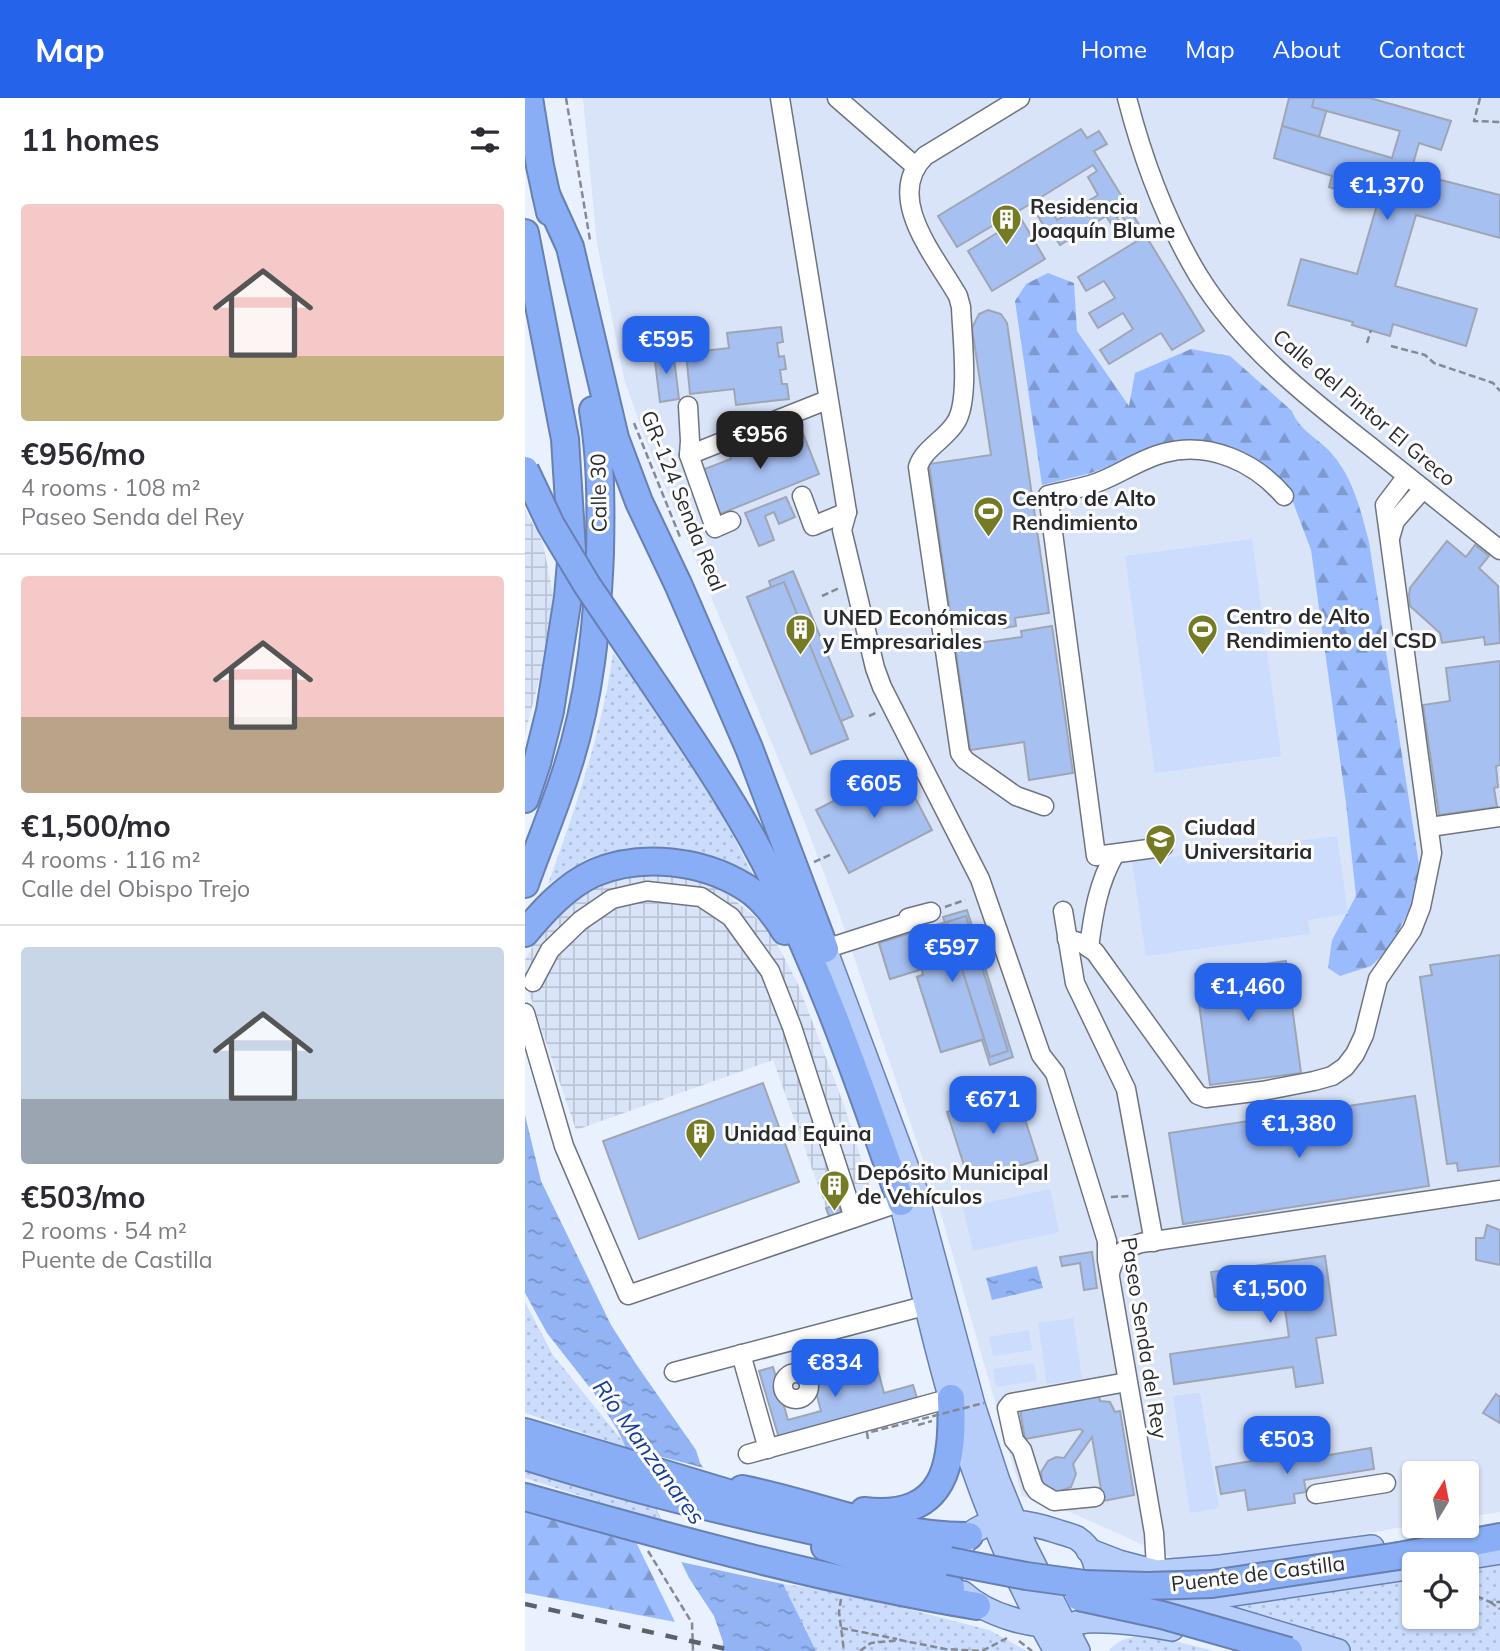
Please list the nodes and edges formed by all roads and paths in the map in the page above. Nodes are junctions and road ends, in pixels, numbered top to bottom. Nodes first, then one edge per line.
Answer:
1 (529, 98) edge
2 (566, 98) edge
3 (780, 98) edge
4 (837, 98) edge
5 (1020, 98) edge
6 (1127, 98) edge
7 (1480, 98) edge
8 (1500, 122) edge
9 (915, 166) junction
10 (546, 194) junction
11 (525, 233) edge
12 (591, 244) dead end
13 (1371, 330) dead end
14 (1367, 343) dead end
15 (1391, 346) dead end
16 (1500, 391) edge
17 (827, 400) junction
18 (688, 406) dead end
19 (633, 421) dead end
20 (689, 455) junction
21 (525, 470) edge
22 (1407, 476) junction
23 (1423, 489) junction
24 (802, 496) dead end
25 (1284, 496) dead end
26 (731, 521) dead end
27 (844, 521) junction
28 (1389, 541) junction
29 (684, 546) dead end
30 (1500, 550) edge
31 (845, 585) dead end
32 (822, 596) dead end
33 (525, 799) edge
34 (1044, 806) dead end
35 (1500, 817) edge
36 (1430, 827) junction
37 (1163, 846) dead end
38 (832, 854) dead end
39 (1115, 854) junction
40 (808, 865) dead end
41 (525, 884) edge
42 (965, 900) dead end
43 (1063, 911) dead end
44 (939, 913) joint
45 (525, 933) edge
46 (1067, 939) junction
47 (1089, 948) junction
48 (825, 949) junction
49 (533, 982) dead end
50 (525, 1013) edge
51 (835, 1025) junction
52 (1500, 1190) edge
53 (901, 1202) junction
54 (854, 1217) junction
55 (1104, 1231) junction
56 (1148, 1242) junction
57 (1110, 1273) junction
58 (928, 1305) junction
59 (783, 1344) junction
60 (741, 1354) junction
61 (674, 1372) dead end
62 (791, 1374) dead end
63 (1127, 1382) junction
64 (951, 1398) junction
65 (984, 1403) dead end
66 (525, 1432) edge
67 (868, 1439) dead end
68 (768, 1449) junction
69 (748, 1454) dead end
70 (525, 1456) edge
71 (679, 1477) junction
72 (1387, 1483) dead end
73 (1316, 1494) dead end
74 (525, 1497) edge
75 (1095, 1497) dead end
76 (697, 1504) junction
77 (814, 1506) junction
78 (1003, 1522) junction
79 (1500, 1527) edge
80 (969, 1536) junction
81 (1500, 1537) edge
82 (642, 1538) junction
83 (893, 1546) junction
84 (1088, 1550) junction
85 (1442, 1552) edge
86 (1500, 1552) edge
87 (1479, 1555) edge
88 (950, 1561) junction
89 (1402, 1562) edge
90 (1402, 1562) edge
91 (1157, 1572) junction
92 (834, 1585) junction
93 (1479, 1597) edge
94 (969, 1599) junction
95 (1196, 1602) junction
96 (1490, 1602) junction
97 (1500, 1602) edge
98 (1500, 1609) edge
99 (1121, 1620) junction
100 (1040, 1623) junction
101 (1075, 1624) junction
102 (841, 1628) junction
103 (900, 1640) junction
104 (1244, 1650) edge
105 (693, 1651) edge
106 (844, 1651) edge
107 (860, 1651) edge
108 (982, 1651) edge
109 (1032, 1651) edge
110 (1056, 1651) edge
111 (1078, 1651) edge
112 (1289, 1651) edge
113 (1338, 1651) edge

1 - 10 highway, Calle 30
2 - 12 path
3 - 17 street, Paseo Senda del Rey
4 - 9 street
5 - 9 street
6 - 22 street, Calle del Pintor El Greco
7 - 8 path
9 - 34 street
10 - 41 highway, Calle 30
10 - 48 highway
11 - 33 highway, Calle 30
13 - 14 path
15 - 16 path
17 - 20 street
17 - 27 street, Paseo Senda del Rey
18 - 20 street
19 - 29 path, GR-124 Senda Real
20 - 26 street
21 - 51 highway, bridge
22 - 23 street, Calle del Pintor El Greco
22 - 28 street
23 - 28 street
23 - 30 street, Calle del Pintor El Greco
24 - 27 street
25 - 39 street
27 - 55 street, Paseo Senda del Rey
28 - 36 street
31 - 32 path
35 - 36 street
36 - 47 street
37 - 39 street
38 - 40 path
39 - 47 street
42 - 44 path
43 - 46 street
44 - 48 street
45 - 51 highway
46 - 47 street
46 - 56 street
48 - 78 main road
49 - 54 street
50 - 54 street
51 - 53 highway
52 - 56 street
53 - 54 street
53 - 58 main road
55 - 56 street
55 - 57 street, Paseo Senda del Rey
56 - 57 street
57 - 63 street, Paseo Senda del Rey
58 - 59 street
58 - 64 main road
59 - 60 street
59 - 62 street
60 - 61 street
60 - 68 street
63 - 75 street
63 - 91 street, Paseo Senda del Rey
64 - 68 street
64 - 77 highway
64 - 78 main road
65 - 67 path, bridge
66 - 71 highway
68 - 69 street
70 - 76 highway
71 - 77 highway
71 - 83 highway
72 - 73 street
74 - 82 highway
76 - 83 highway
76 - 94 highway
77 - 80 highway
78 - 80 main road
78 - 84 main road
78 - 100 main road
78 - 101 main road
79 - 91 main road
80 - 94 main road
81 - 85 highway, Puente de Castilla
82 - 92 highway
82 - 105 path
83 - 88 highway
84 - 91 main road
84 - 101 main road
86 - 87 main road
88 - 89 highway, Puente de Castilla, bridge
88 - 112 highway, bridge
90 - 95 main road
91 - 95 main road
91 - 99 street, Paseo Senda del Rey
92 - 94 highway
92 - 102 path
93 - 96 path
94 - 100 main road
95 - 99 main road
95 - 113 main road
96 - 97 path
96 - 98 path
99 - 101 main road
99 - 104 main road
100 - 101 main road
100 - 110 main road
101 - 111 main road
102 - 103 path
102 - 106 path
103 - 107 path
103 - 108 path
108 - 109 path

